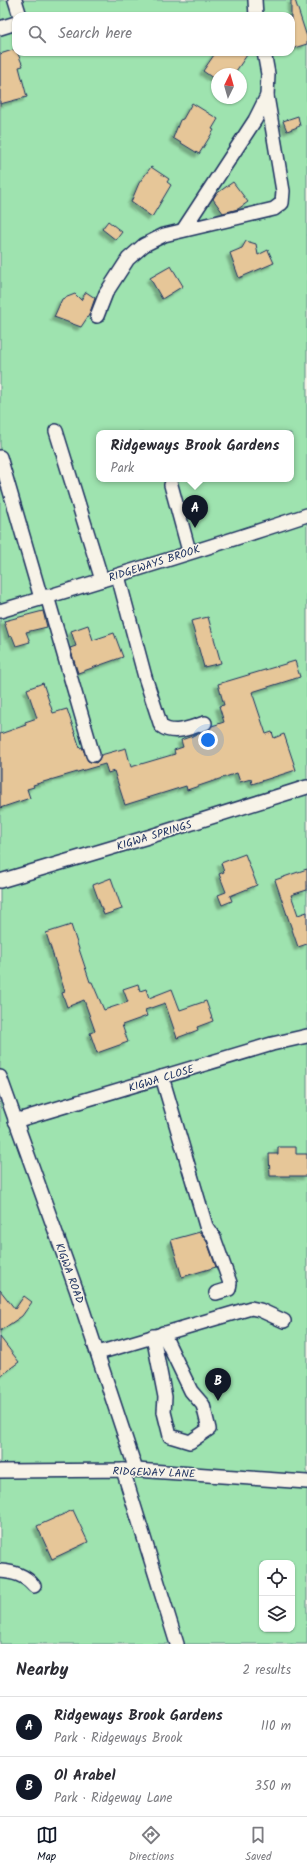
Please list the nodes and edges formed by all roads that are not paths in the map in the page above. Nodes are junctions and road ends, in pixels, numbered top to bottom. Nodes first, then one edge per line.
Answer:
1 (15, 0) edge
2 (255, 0) edge
3 (19, 12) edge
4 (256, 12) edge
5 (12, 24) edge
6 (0, 28) edge
7 (265, 56) edge
8 (267, 96) junction
9 (183, 230) junction
10 (97, 316) dead end
11 (56, 431) dead end
12 (0, 457) edge
13 (171, 485) dead end
14 (307, 515) edge
15 (189, 552) junction
16 (118, 576) junction
17 (102, 580) junction
18 (44, 597) junction
19 (0, 611) edge
20 (205, 723) dead end
21 (93, 755) dead end
22 (307, 787) edge
23 (0, 880) edge
24 (307, 1036) edge
25 (0, 1077) edge
26 (162, 1077) junction
27 (3, 1097) edge
28 (15, 1121) junction
29 (216, 1293) dead end
30 (284, 1321) dead end
31 (158, 1335) junction
32 (98, 1353) junction
33 (130, 1470) junction
34 (0, 1471) edge
35 (307, 1482) edge
36 (0, 1571) edge
37 (34, 1586) dead end
38 (177, 1644) edge

1 - 3 street
2 - 4 street
5 - 6 street
7 - 8 street
8 - 9 street
8 - 9 street
9 - 10 street
11 - 17 street
12 - 18 street
13 - 15 street
14 - 15 street, RIDGEWAYS BROOK
15 - 16 street, RIDGEWAYS BROOK
16 - 17 street, RIDGEWAYS BROOK
16 - 20 street
17 - 18 street, RIDGEWAYS BROOK
18 - 19 street, RIDGEWAYS BROOK
18 - 21 street
22 - 23 street, KIGWA SPRINGS
24 - 26 street, KIGWA CLOSE
25 - 27 street, KIGWA ROAD
26 - 28 street, KIGWA CLOSE
26 - 29 street
27 - 28 street, KIGWA ROAD
28 - 32 street, KIGWA ROAD
30 - 31 street
31 - 31 street
31 - 32 street
32 - 33 street, KIGWA ROAD
33 - 34 street, RIDGEWAY LANE
33 - 35 street, RIDGEWAY LANE
33 - 38 street, KIGWA ROAD
36 - 37 street

